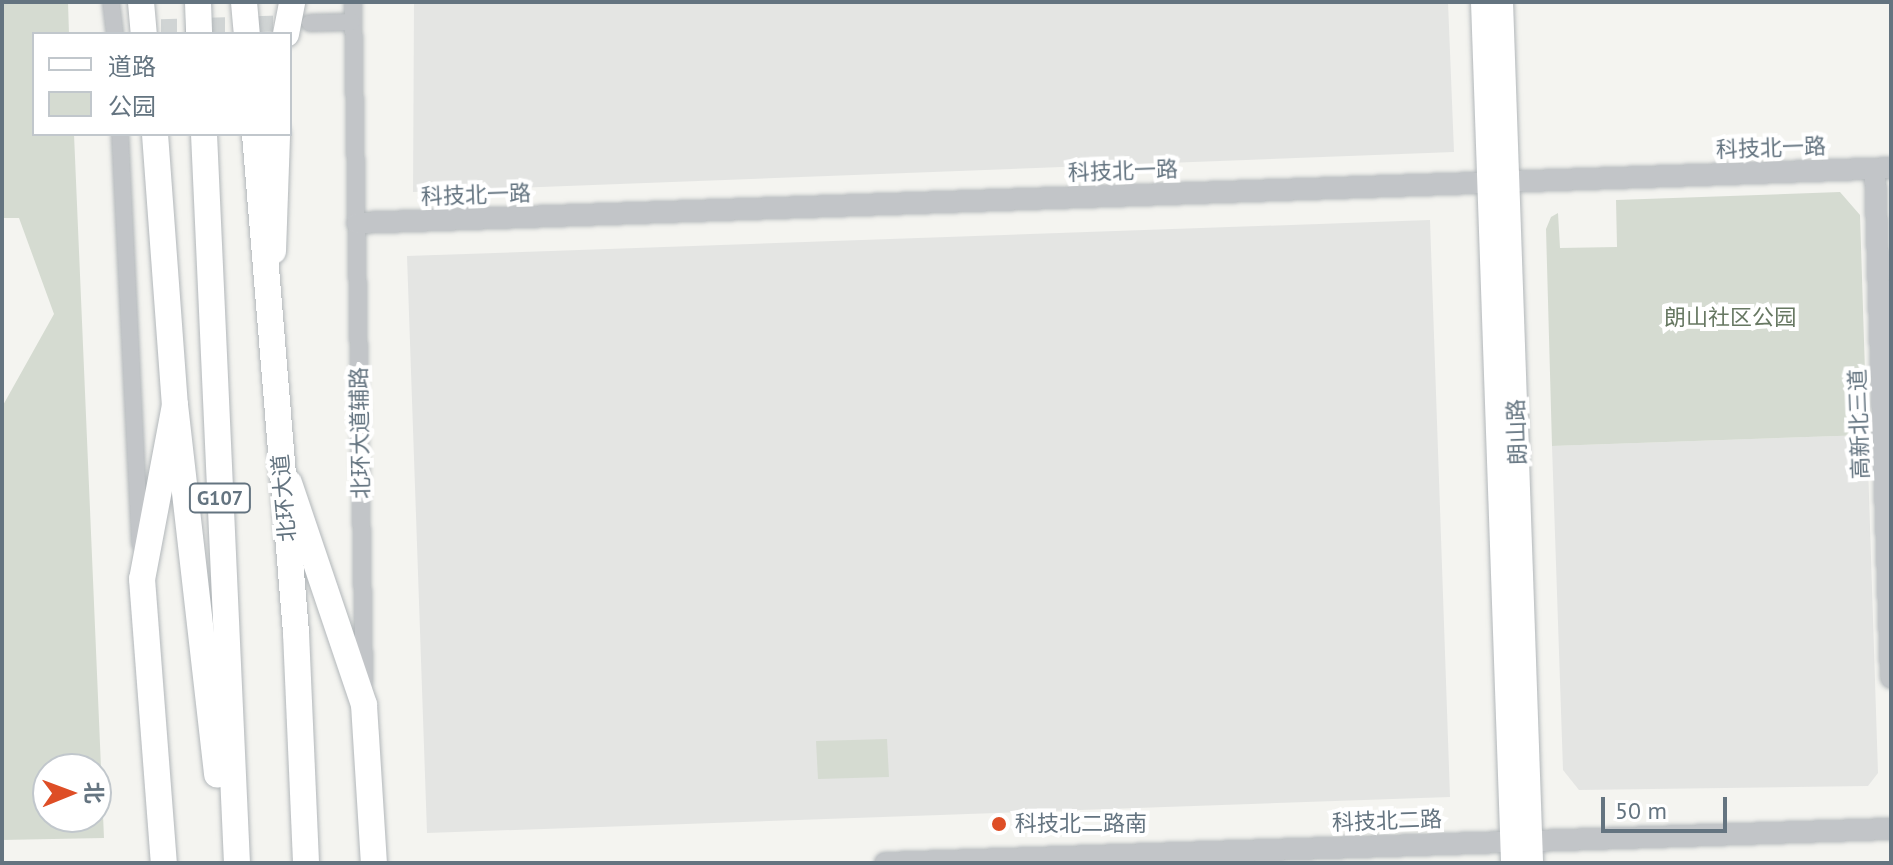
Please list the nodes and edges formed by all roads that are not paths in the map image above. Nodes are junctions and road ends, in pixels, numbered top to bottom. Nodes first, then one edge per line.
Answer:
1 (111, 2) edge
2 (141, 2) edge
3 (151, 2) edge
4 (198, 2) edge
5 (244, 2) edge
6 (277, 2) edge
7 (292, 2) edge
8 (353, 2) edge
9 (1482, 2) edge
10 (1502, 2) edge
11 (352, 22) junction
12 (310, 23) tunnel mouth
13 (131, 32) edge
14 (199, 32) edge
15 (247, 32) edge
16 (278, 32) edge
17 (286, 32) edge
18 (120, 136) edge
19 (155, 136) edge
20 (204, 136) edge
21 (255, 136) edge
22 (277, 136) edge
23 (1883, 169) edge
24 (1498, 182) junction
25 (357, 223) junction
26 (271, 306) junction
27 (175, 405) junction
28 (280, 452) junction
29 (142, 579) junction
30 (1891, 678) edge
31 (364, 705) junction
32 (1891, 829) edge
33 (1522, 852) edge
34 (1194, 857) edge
35 (164, 863) edge
36 (228, 863) edge
37 (237, 863) edge
38 (306, 863) edge
39 (374, 863) edge
40 (885, 863) edge

1 - 13 street
2 - 13 main road
3 - 13 main road
4 - 14 main road
5 - 15 main road
6 - 16 main road
7 - 17 main road
8 - 11 street, 北环大道辅路
9 - 24 main road, 朗山路
10 - 24 main road, 朗山路
11 - 12 street
11 - 25 street, 北环大道辅路
18 - 29 street
19 - 27 main road
20 - 37 main road, G107
21 - 26 main road, 北环大道 / G107
22 - 26 main road
23 - 24 street, 科技北一路
23 - 30 street, 高新北三道
24 - 25 street, 科技北一路
24 - 33 main road, 朗山路
25 - 31 street, 北环大道辅路
26 - 28 main road, 北环大道 / G107
27 - 29 main road
27 - 36 main road
28 - 31 main road
28 - 38 main road, 北环大道 / G107
29 - 35 main road
31 - 39 main road, 北环大道辅路
32 - 33 street, 科技北二路
33 - 34 street, 科技北二路
34 - 40 street, 科技北二路

